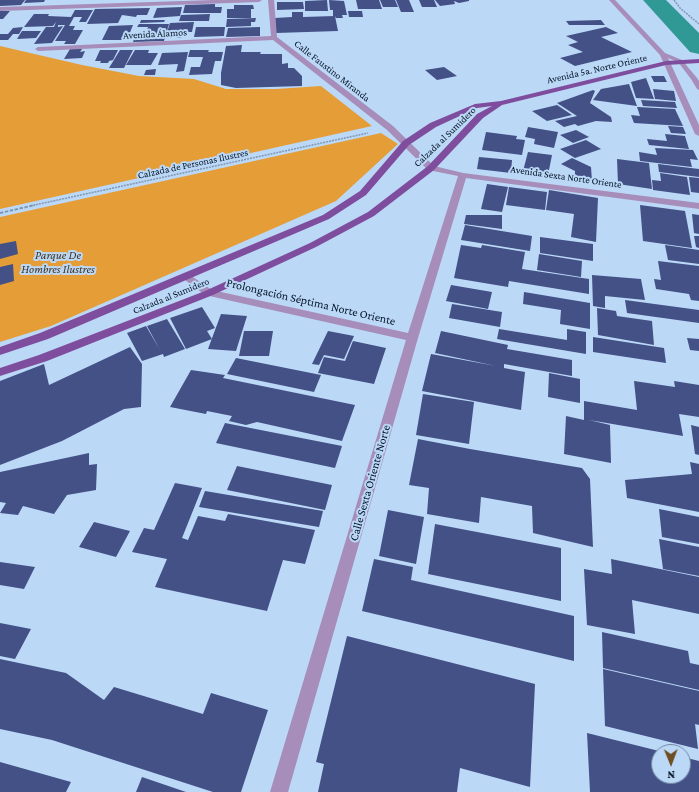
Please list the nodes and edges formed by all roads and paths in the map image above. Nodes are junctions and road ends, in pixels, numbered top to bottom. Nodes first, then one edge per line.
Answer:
1 (259, 0) edge
2 (271, 0) edge
3 (612, 0) edge
4 (674, 0) edge
5 (0, 9) edge
6 (699, 24) edge
7 (274, 38) junction
8 (38, 49) dead end
9 (663, 54) junction
10 (680, 61) junction
11 (699, 61) edge
12 (666, 63) junction
13 (699, 88) edge
14 (501, 103) junction
15 (390, 128) junction
16 (699, 134) edge
17 (406, 143) junction
18 (431, 168) junction
19 (463, 175) junction
20 (699, 206) edge
21 (0, 213) edge
22 (186, 277) junction
23 (209, 293) junction
24 (412, 338) junction
25 (0, 351) edge
26 (0, 372) edge
27 (279, 792) edge

1 - 5 street
2 - 7 street
3 - 9 street
4 - 6 path
7 - 8 street, Avenida Álamos
7 - 15 street, Calle Faustino Miranda
9 - 10 street
9 - 12 street
10 - 11 main road, Avenida 5a. Norte Oriente
10 - 12 main road, Avenida 5a. Norte Oriente
10 - 13 street
12 - 14 main road, Avenida 5a. Norte Oriente
12 - 16 street
14 - 17 main road, Calzada al Sumidero
14 - 18 main road, Calzada al Sumidero
15 - 17 street, Calle Faustino Miranda
15 - 21 path, Calzada de Personas Ilustres
17 - 18 street, Calle Faustino Miranda
17 - 22 main road, Calzada al Sumidero
18 - 19 street, Avenida Sexta Norte Oriente
18 - 23 main road, Calzada al Sumidero
19 - 20 street, Avenida Sexta Norte Oriente
19 - 24 street, Calle Sexta Oriente Norte
22 - 23 street, Prolongación Séptima Norte Oriente
22 - 25 main road, Calzada al Sumidero
23 - 24 street, Prolongación Séptima Norte Oriente
23 - 26 main road, Calzada al Sumidero
24 - 27 street, Calle Sexta Oriente Norte

